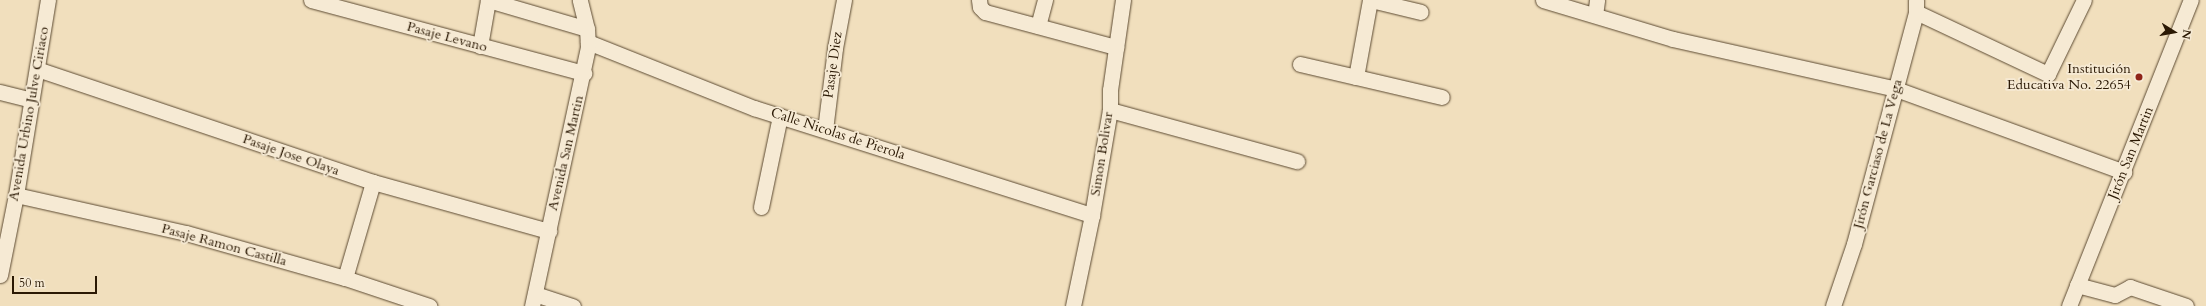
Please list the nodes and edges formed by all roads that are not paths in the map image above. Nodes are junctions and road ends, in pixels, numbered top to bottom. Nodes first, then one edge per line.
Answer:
1 (48, 0) edge
2 (311, 0) edge
3 (580, 0) edge
4 (844, 0) edge
5 (979, 0) edge
6 (1045, 0) edge
7 (1123, 0) edge
8 (1370, 0) edge
9 (1543, 0) edge
10 (1597, 0) edge
11 (2092, 0) edge
12 (2191, 0) edge
13 (1916, 6) edge
14 (1420, 12) dead end
15 (1595, 15) junction
16 (1038, 26) junction
17 (588, 35) junction
18 (480, 46) junction
19 (1116, 47) junction
20 (1300, 64) dead end
21 (37, 69) junction
22 (584, 73) junction
23 (1356, 77) junction
24 (1896, 89) junction
25 (0, 92) edge
26 (1442, 97) dead end
27 (32, 100) junction
28 (1110, 110) junction
29 (780, 116) junction
30 (825, 130) junction
31 (1297, 161) dead end
32 (2124, 172) junction
33 (373, 182) junction
34 (16, 195) junction
35 (761, 207) dead end
36 (1092, 215) junction
37 (4, 231) edge
38 (549, 231) junction
39 (0, 275) edge
40 (345, 278) junction
41 (2077, 285) junction
42 (534, 300) edge
43 (1836, 305) edge
44 (429, 306) edge
45 (573, 306) edge
46 (1073, 306) edge
47 (2069, 306) edge
48 (2186, 306) edge

1 - 21 street, Avenida Urbino Julve Ciriaco
2 - 18 street, Pasaje Levano
3 - 17 street, Avenida San Martin
4 - 30 street, Pasaje Diez
5 - 16 street
6 - 16 street
7 - 19 street, Simon Bolivar
8 - 14 street
8 - 23 street
9 - 15 street
10 - 15 street
11 - 13 street
12 - 32 street, Jirón San Martin
13 - 24 street, Jirón Garciaso de La Vega
15 - 24 street
16 - 19 street
17 - 18 street, Calle Nicolas de Pierola
17 - 22 street, Avenida San Martin
17 - 29 street, Calle Nicolas de Pierola
18 - 22 street, Pasaje Levano
19 - 28 street, Simon Bolivar
20 - 23 street
21 - 27 street, Avenida Urbino Julve Ciriaco
21 - 33 street, Pasaje Jose Olaya
22 - 38 street, Avenida San Martin
23 - 26 street
24 - 32 street
24 - 43 street, Jirón Garciaso de La Vega
25 - 27 street
27 - 34 street, Avenida Urbino Julve Ciriaco
28 - 31 street
28 - 36 street, Simon Bolivar
29 - 30 street, Calle Nicolas de Pierola
29 - 35 street
30 - 36 street, Calle Nicolas de Pierola
32 - 41 street, Jirón San Martin
33 - 38 street, Pasaje Jose Olaya
33 - 40 street
34 - 37 street, Avenida Urbino Julve Ciriaco
34 - 40 street, Pasaje Ramon Castilla
36 - 46 street, Simon Bolivar
37 - 39 street, Avenida Urbino Julve Ciriaco
38 - 42 street, Avenida San Martin
40 - 44 street, Pasaje Ramon Castilla
41 - 47 street, Jirón San Martin
41 - 48 street
42 - 45 street

